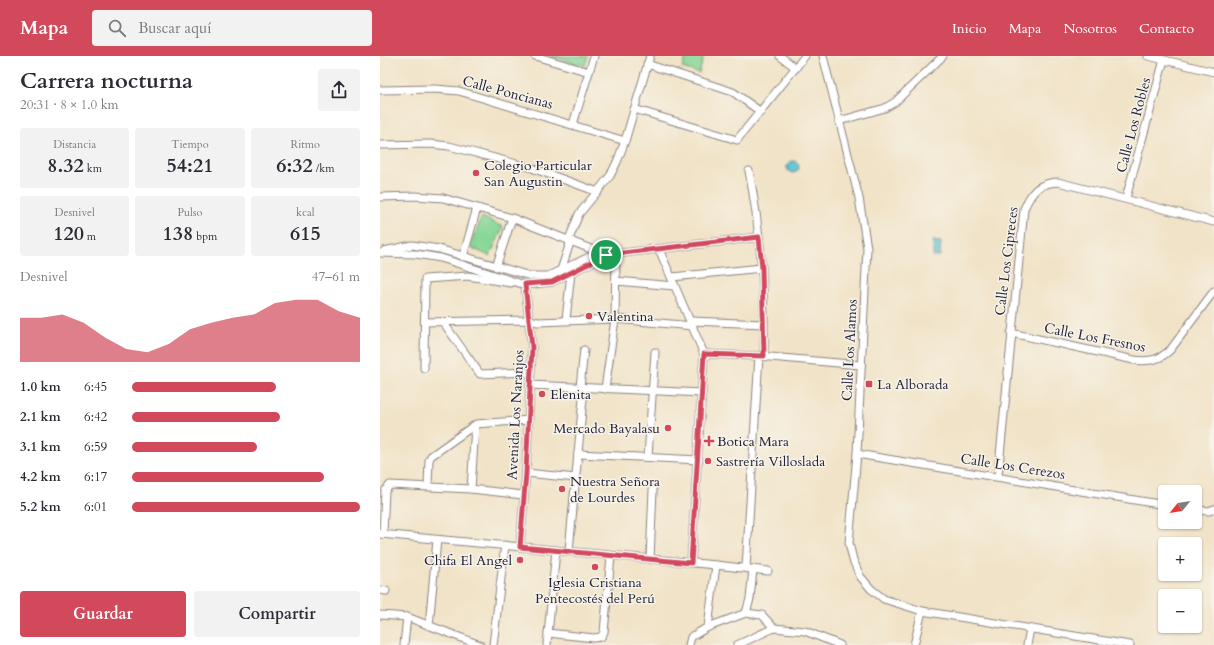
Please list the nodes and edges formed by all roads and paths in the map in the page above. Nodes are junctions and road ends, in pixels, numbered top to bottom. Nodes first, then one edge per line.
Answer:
1 (535, 56) edge
2 (594, 56) edge
3 (650, 56) edge
4 (780, 56) edge
5 (806, 56) edge
6 (823, 56) edge
7 (943, 56) edge
8 (1148, 56) edge
9 (1164, 60) junction
10 (647, 64) junction
11 (796, 68) junction
12 (590, 72) junction
13 (1214, 72) edge
14 (380, 90) edge
15 (634, 109) junction
16 (761, 112) junction
17 (839, 121) junction
18 (573, 124) junction
19 (625, 141) junction
20 (380, 145) edge
21 (749, 171) dead end
22 (598, 192) junction
23 (380, 198) edge
24 (1126, 198) junction
25 (477, 208) junction
26 (512, 218) junction
27 (1214, 222) edge
28 (759, 237) junction
29 (570, 240) junction
30 (659, 249) junction
31 (380, 252) edge
32 (603, 253) junction
33 (616, 254) junction
34 (463, 257) junction
35 (496, 267) junction
36 (762, 268) junction
37 (561, 270) junction
38 (570, 272) junction
39 (672, 277) junction
40 (616, 281) junction
41 (524, 284) junction
42 (675, 286) junction
43 (1214, 291) edge
44 (615, 319) junction
45 (530, 320) junction
46 (566, 320) junction
47 (424, 322) junction
48 (443, 322) junction
49 (692, 324) junction
50 (764, 324) junction
51 (1011, 333) junction
52 (584, 350) dead end
53 (655, 352) dead end
54 (704, 354) junction
55 (761, 356) junction
56 (861, 365) junction
57 (424, 368) dead end
58 (530, 372) junction
59 (530, 385) junction
60 (582, 387) junction
61 (605, 389) junction
62 (653, 390) junction
63 (702, 393) junction
64 (529, 420) junction
65 (475, 426) junction
66 (578, 454) junction
67 (857, 454) junction
68 (648, 457) junction
69 (699, 460) junction
70 (526, 473) junction
71 (998, 476) junction
72 (576, 478) junction
73 (428, 486) junction
74 (471, 489) junction
75 (653, 490) dead end
76 (523, 495) junction
77 (1158, 504) edge
78 (1214, 509) edge
79 (1202, 510) edge
80 (382, 534) edge
81 (437, 540) junction
82 (505, 546) junction
83 (520, 547) junction
84 (556, 550) junction
85 (569, 551) junction
86 (611, 556) junction
87 (650, 559) junction
88 (691, 563) junction
89 (716, 565) junction
90 (746, 568) junction
91 (754, 569) junction
92 (768, 571) dead end
93 (922, 612) junction
94 (746, 613) junction
95 (380, 615) edge
96 (407, 617) junction
97 (429, 626) junction
98 (708, 627) junction
99 (774, 628) junction
100 (1030, 629) junction
101 (548, 633) junction
102 (690, 641) edge
103 (404, 645) edge
104 (480, 645) edge
105 (493, 645) edge
106 (547, 645) edge
107 (737, 645) edge
108 (840, 645) edge
109 (914, 645) edge
110 (1027, 645) edge
111 (1130, 645) edge

1 - 12 street
2 - 12 street
3 - 10 street
4 - 11 street
5 - 11 street
6 - 17 street, Calle Los Alamos
7 - 17 street
8 - 9 street
9 - 13 street
9 - 24 street, Calle Los Robles
10 - 15 street
10 - 16 street
11 - 16 street
12 - 18 street
14 - 18 street, Calle Poncianas
15 - 16 street
15 - 19 street
17 - 56 street, Calle Los Alamos
18 - 19 street, Calle Poncianas
19 - 22 street
20 - 22 street
21 - 28 street
22 - 29 street
23 - 25 street
24 - 27 street, Calle Los Cipreces
24 - 51 street, Calle Los Cipreces
25 - 26 street
25 - 34 street
26 - 29 street
26 - 35 street
28 - 30 street
28 - 36 street
29 - 32 street
29 - 37 street
30 - 33 street
30 - 39 street
31 - 34 street
31 - 41 street
32 - 33 street
32 - 37 street
32 - 38 street
33 - 40 street
34 - 35 street
35 - 37 street
36 - 39 street
36 - 50 street
38 - 41 street
38 - 46 street
39 - 42 street
40 - 42 street
40 - 44 street
41 - 45 street, Avenida Los Naranjos
41 - 47 street
42 - 49 street
43 - 51 street, Calle Los Fresnos
44 - 46 street
44 - 49 street
44 - 61 street
45 - 46 street
45 - 48 street
45 - 58 street, Avenida Los Naranjos
47 - 48 street
47 - 57 street
48 - 58 street
49 - 50 street
49 - 54 street
50 - 55 street
51 - 71 street, Calle Los Cipreces
52 - 60 street
53 - 62 street
54 - 55 street
54 - 63 street
55 - 56 street
55 - 90 street
56 - 67 street, Calle Los Alamos
58 - 59 street, Avenida Los Naranjos
59 - 60 street
59 - 64 street, Avenida Los Naranjos
60 - 61 street
60 - 66 street
61 - 62 street
62 - 63 street
62 - 68 street
63 - 69 street
64 - 65 street
64 - 70 street, Avenida Los Naranjos
65 - 73 street
65 - 74 street
66 - 68 street
66 - 72 street
67 - 71 street, Calle Los Cerezos
67 - 93 street, Calle Los Alamos
68 - 69 street
69 - 88 street
70 - 72 street
70 - 76 street, Avenida Los Naranjos
71 - 77 street, Calle Los Cerezos
72 - 85 street
73 - 74 street
73 - 80 street
74 - 76 street
75 - 87 street
76 - 83 street, Avenida Los Naranjos
78 - 79 street
80 - 81 street
81 - 82 street
81 - 97 street
82 - 83 street
82 - 105 street
83 - 84 street
84 - 85 street
84 - 101 street
85 - 86 street
86 - 87 street
86 - 101 street
87 - 88 street
88 - 89 street
89 - 90 street
89 - 98 street
90 - 91 street
91 - 92 street
91 - 94 street
93 - 100 street, Calle Los Alamos
93 - 109 street
94 - 98 street
94 - 99 street
95 - 96 street
96 - 97 street
96 - 103 street
97 - 104 street
98 - 102 street
99 - 107 street
99 - 108 street
100 - 110 street
100 - 111 street, Calle Los Alamos
101 - 106 street

